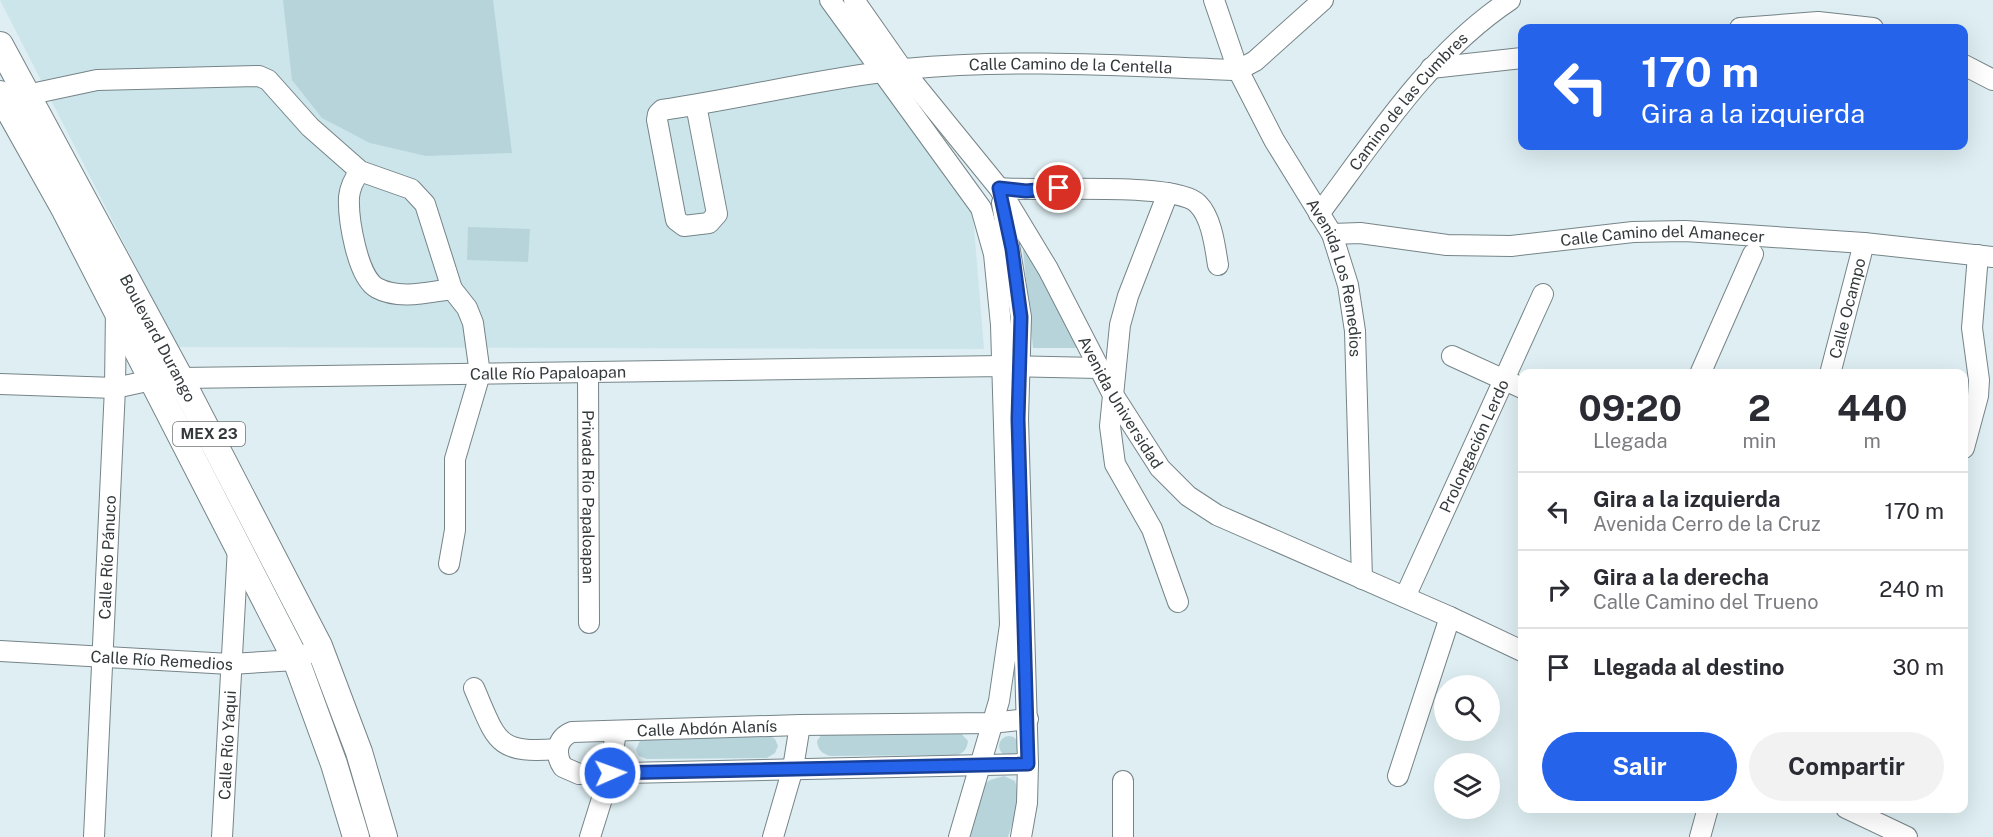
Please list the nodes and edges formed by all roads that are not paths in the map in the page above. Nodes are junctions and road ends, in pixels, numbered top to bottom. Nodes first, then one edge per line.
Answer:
1 (830, 0) edge
2 (854, 0) edge
3 (1214, 0) edge
4 (1323, 0) edge
5 (1510, 0) edge
6 (1792, 24) edge
7 (1837, 24) edge
8 (0, 45) edge
9 (1518, 58) edge
10 (1968, 67) edge
11 (1431, 68) junction
12 (1238, 70) junction
13 (894, 71) junction
14 (1993, 80) edge
15 (9, 103) edge
16 (696, 105) junction
17 (360, 171) junction
18 (999, 188) junction
19 (1168, 193) junction
20 (1319, 214) junction
21 (1332, 234) junction
22 (1864, 243) junction
23 (1753, 254) dead end
24 (1985, 256) edge
25 (1218, 265) dead end
26 (126, 278) junction
27 (452, 289) junction
28 (1543, 294) dead end
29 (116, 310) junction
30 (1452, 356) dead end
31 (1011, 366) junction
32 (1098, 368) junction
33 (1702, 369) edge
34 (1831, 369) edge
35 (588, 373) junction
36 (480, 374) junction
37 (180, 378) junction
38 (152, 380) junction
39 (1504, 380) junction
40 (0, 384) edge
41 (1518, 386) edge
42 (115, 388) junction
43 (1112, 393) junction
44 (1968, 432) edge
45 (237, 547) junction
46 (449, 564) dead end
47 (1362, 579) junction
48 (1405, 597) junction
49 (1178, 602) dead end
50 (1450, 617) junction
51 (589, 623) dead end
52 (319, 646) junction
53 (1518, 649) edge
54 (0, 651) edge
55 (103, 655) junction
56 (296, 660) junction
57 (230, 664) junction
58 (474, 688) dead end
59 (1028, 719) junction
60 (991, 723) junction
61 (801, 725) junction
62 (616, 730) junction
63 (557, 749) junction
64 (981, 764) junction
65 (1028, 764) junction
66 (794, 768) junction
67 (610, 773) junction
68 (1398, 776) dead end
69 (1123, 781) dead end
70 (1707, 813) edge
71 (1857, 813) edge
72 (354, 834) edge
73 (94, 837) edge
74 (222, 837) edge
75 (384, 837) edge
76 (590, 837) edge
77 (773, 837) edge
78 (959, 837) edge
79 (1021, 837) edge
80 (1123, 837) edge
81 (1700, 837) edge
82 (1907, 837) edge

1 - 13 street, Avenida Universidad
2 - 13 street, Avenida Universidad
3 - 12 street, Avenida Los Remedios
4 - 12 street
5 - 11 street, Camino de las Cumbres
6 - 7 street
8 - 15 main road, Boulevard Durango / MEX 23
9 - 11 street
10 - 14 street
11 - 20 street, Camino de las Cumbres
12 - 13 street, Calle Camino de la Centella
12 - 20 street, Avenida Los Remedios
13 - 16 street, Calle Camino de la Centella
13 - 18 street, Avenida Universidad
13 - 31 street, Avenida Universidad
15 - 17 street
15 - 26 main road, Boulevard Durango / MEX 23
15 - 29 main road, Boulevard Durango / MEX 23
16 - 16 street, Calle Camino de la Centella
17 - 27 street
17 - 27 street
18 - 19 street
18 - 31 street
18 - 32 street, Avenida Universidad
19 - 25 street
19 - 43 street
20 - 21 street, Avenida Los Remedios
21 - 22 street, Calle Camino del Amanecer
21 - 47 street, Avenida Los Remedios
22 - 24 street, Calle Camino del Amanecer
22 - 34 street, Calle Ocampo
23 - 33 street
24 - 44 street
26 - 29 street, Calle Río Pánuco
26 - 37 main road, Boulevard Durango / MEX 23
27 - 36 street
28 - 39 street, Prolongación Lerdo
29 - 38 main road, Boulevard Durango / MEX 23
29 - 42 street, Calle Río Pánuco
30 - 39 street
31 - 32 street, Calle Río Papaloapan
31 - 35 street, Calle Río Papaloapan
31 - 59 street
31 - 60 street
32 - 43 street, Avenida Universidad
35 - 36 street, Calle Río Papaloapan
35 - 51 street, Privada Río Papaloapan
36 - 37 street, Calle Río Papaloapan
36 - 46 street
37 - 38 street, Calle Río Papaloapan
37 - 52 main road, Boulevard Durango / MEX 23
38 - 42 street, Calle Río Papaloapan
38 - 45 main road, Boulevard Durango / MEX 23
39 - 41 street
39 - 48 street, Prolongación Lerdo
40 - 42 street, Calle Río Papaloapan
42 - 55 street, Calle Río Pánuco
43 - 47 street, Avenida Universidad
43 - 49 street
45 - 56 main road, Boulevard Durango / MEX 23
45 - 57 street, Calle Río Yaqui
47 - 48 street, Avenida Universidad
48 - 50 street, Avenida Universidad
50 - 53 street, Avenida Universidad
50 - 68 street
52 - 56 street, Calle Río Remedios
52 - 75 main road, Boulevard Durango / MEX 23
54 - 55 street, Calle Río Remedios
55 - 57 street, Calle Río Remedios
55 - 73 street, Calle Río Pánuco
56 - 57 street, Calle Río Remedios
56 - 72 main road, Boulevard Durango / MEX 23
57 - 74 street, Calle Río Yaqui
58 - 63 street
59 - 60 street, Calle Abdón Alanís
59 - 65 street
60 - 61 street, Calle Abdón Alanís
60 - 64 street
61 - 62 street, Calle Abdón Alanís
61 - 66 street
62 - 63 street, Calle Abdón Alanís
62 - 67 street
63 - 67 street
64 - 65 street
64 - 66 street
64 - 78 street
65 - 79 street
66 - 67 street
66 - 77 street
67 - 76 street
69 - 80 street
70 - 81 street
71 - 82 street

